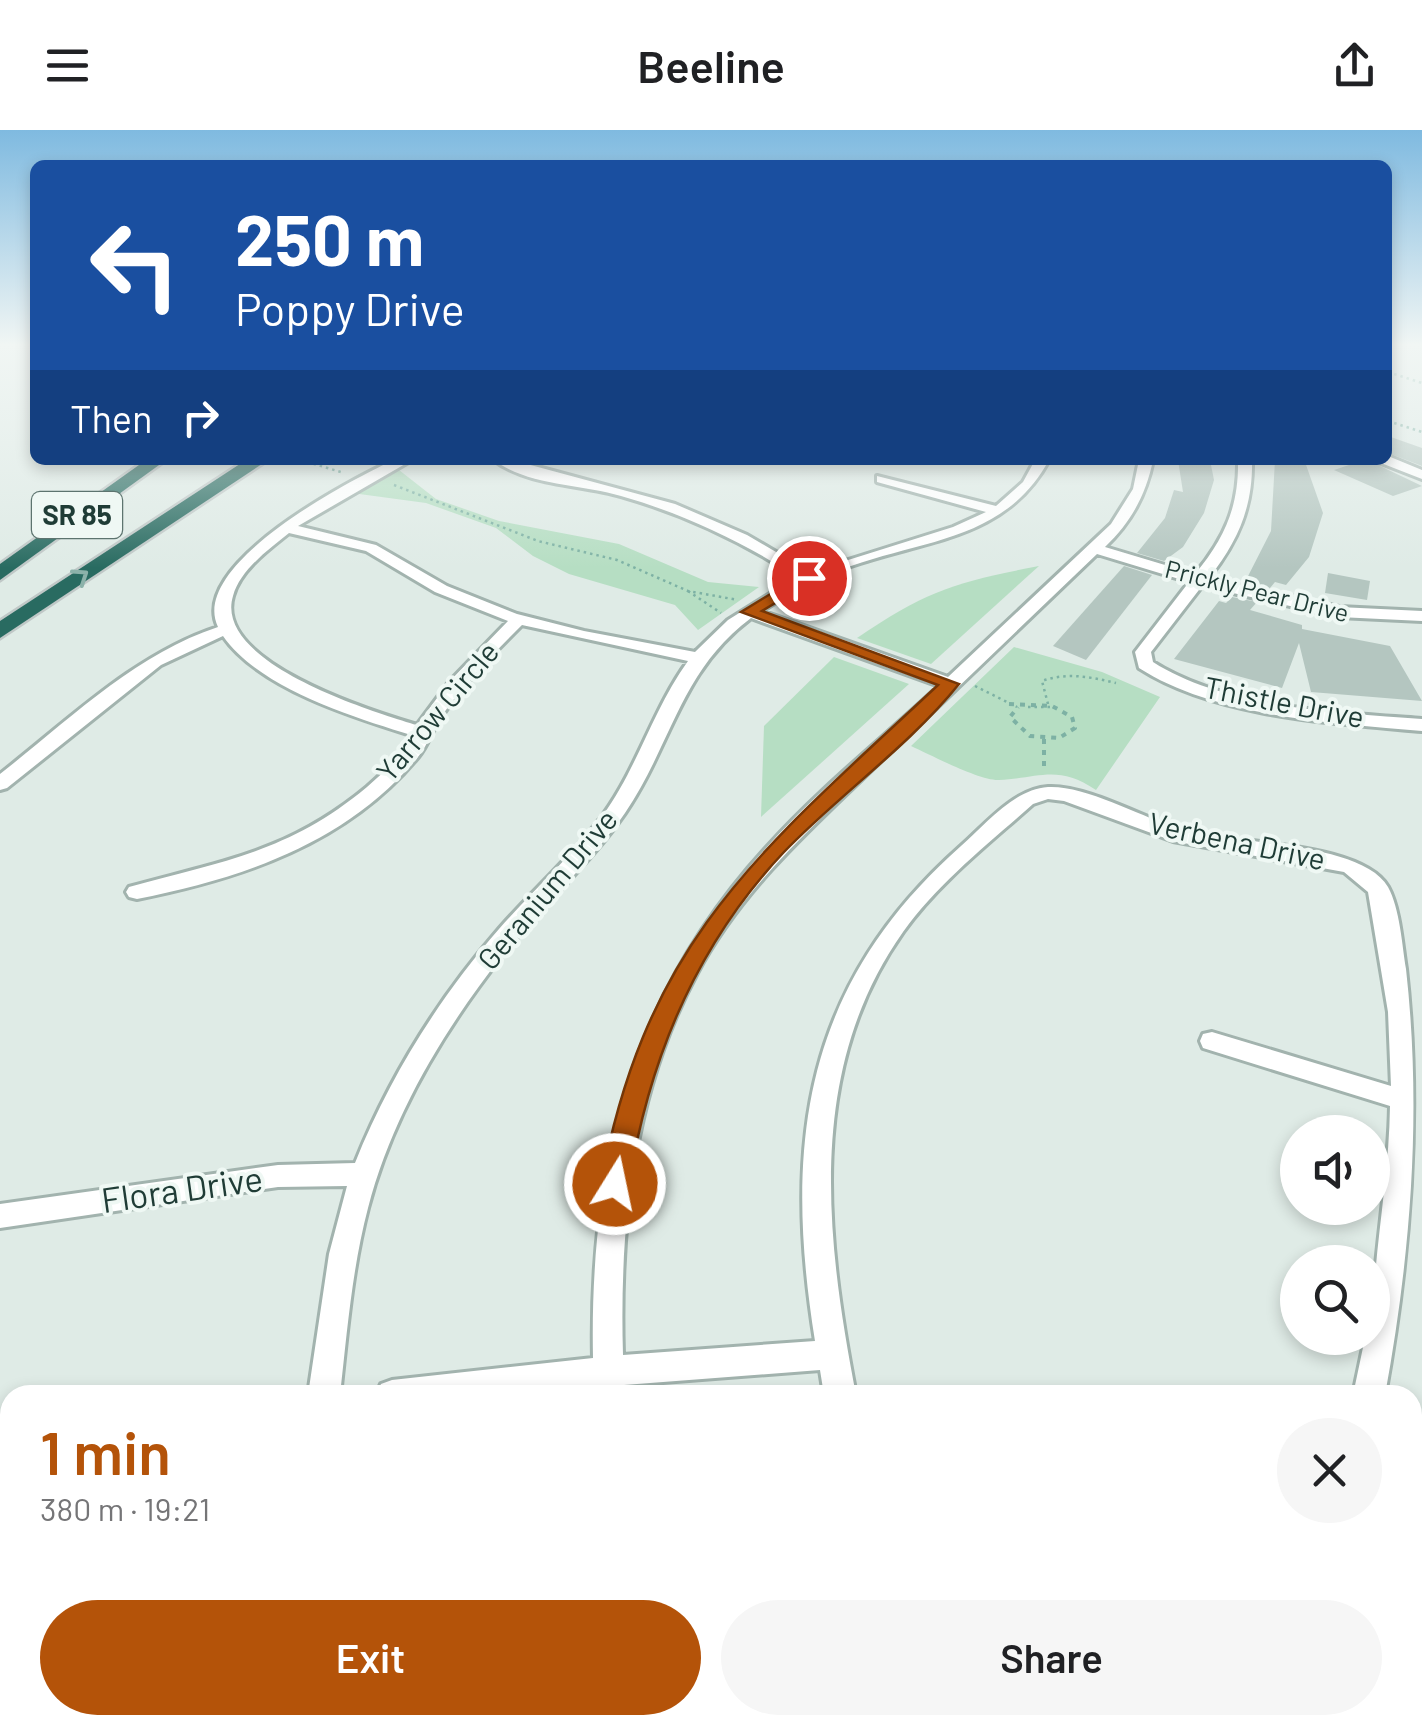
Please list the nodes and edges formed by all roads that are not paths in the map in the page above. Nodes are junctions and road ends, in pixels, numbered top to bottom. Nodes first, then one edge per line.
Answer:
1 (1392, 462) edge
2 (151, 465) edge
3 (251, 465) edge
4 (393, 465) edge
5 (514, 465) edge
6 (1039, 465) edge
7 (1145, 465) edge
8 (1245, 465) edge
9 (1422, 475) edge
10 (882, 479) dead end
11 (996, 510) junction
12 (286, 528) junction
13 (1094, 548) junction
14 (0, 574) edge
15 (809, 578) junction
16 (1200, 578) junction
17 (740, 610) junction
18 (1422, 616) edge
19 (519, 619) junction
20 (227, 630) junction
21 (0, 631) edge
22 (699, 658) junction
23 (960, 684) junction
24 (1422, 725) edge
25 (422, 732) junction
26 (0, 784) edge
27 (137, 892) dead end
28 (1212, 1041) dead end
29 (1404, 1100) junction
30 (365, 1174) junction
31 (0, 1216) edge
32 (832, 1354) junction
33 (609, 1383) edge
34 (325, 1385) edge
35 (573, 1385) edge
36 (838, 1385) edge
37 (1371, 1385) edge

1 - 9 street
2 - 14 highway, SR 85
21 -> 3 highway
4 - 12 street
5 - 15 street
6 - 11 street, Geranium Drive
7 - 13 street
8 - 16 street
10 - 11 street
11 - 15 street, Geranium Drive
12 - 19 street
12 - 20 street
13 - 16 street, Prickly Pear Drive
13 - 23 street
15 - 17 street, Geranium Drive
16 - 18 street, Prickly Pear Drive
16 - 24 street, Thistle Drive
17 - 22 street, Geranium Drive
17 - 23 street
19 - 22 street
19 - 25 street, Yarrow Circle
20 - 25 street
20 - 26 street
22 - 30 street, Geranium Drive
23 - 33 street
25 - 27 street, Yarrow Circle
28 - 29 street
29 - 32 street, Verbena Drive
29 - 37 street
30 - 31 street, Flora Drive
30 - 34 street, Geranium Drive
32 - 33 street
32 - 36 street
33 - 35 street

